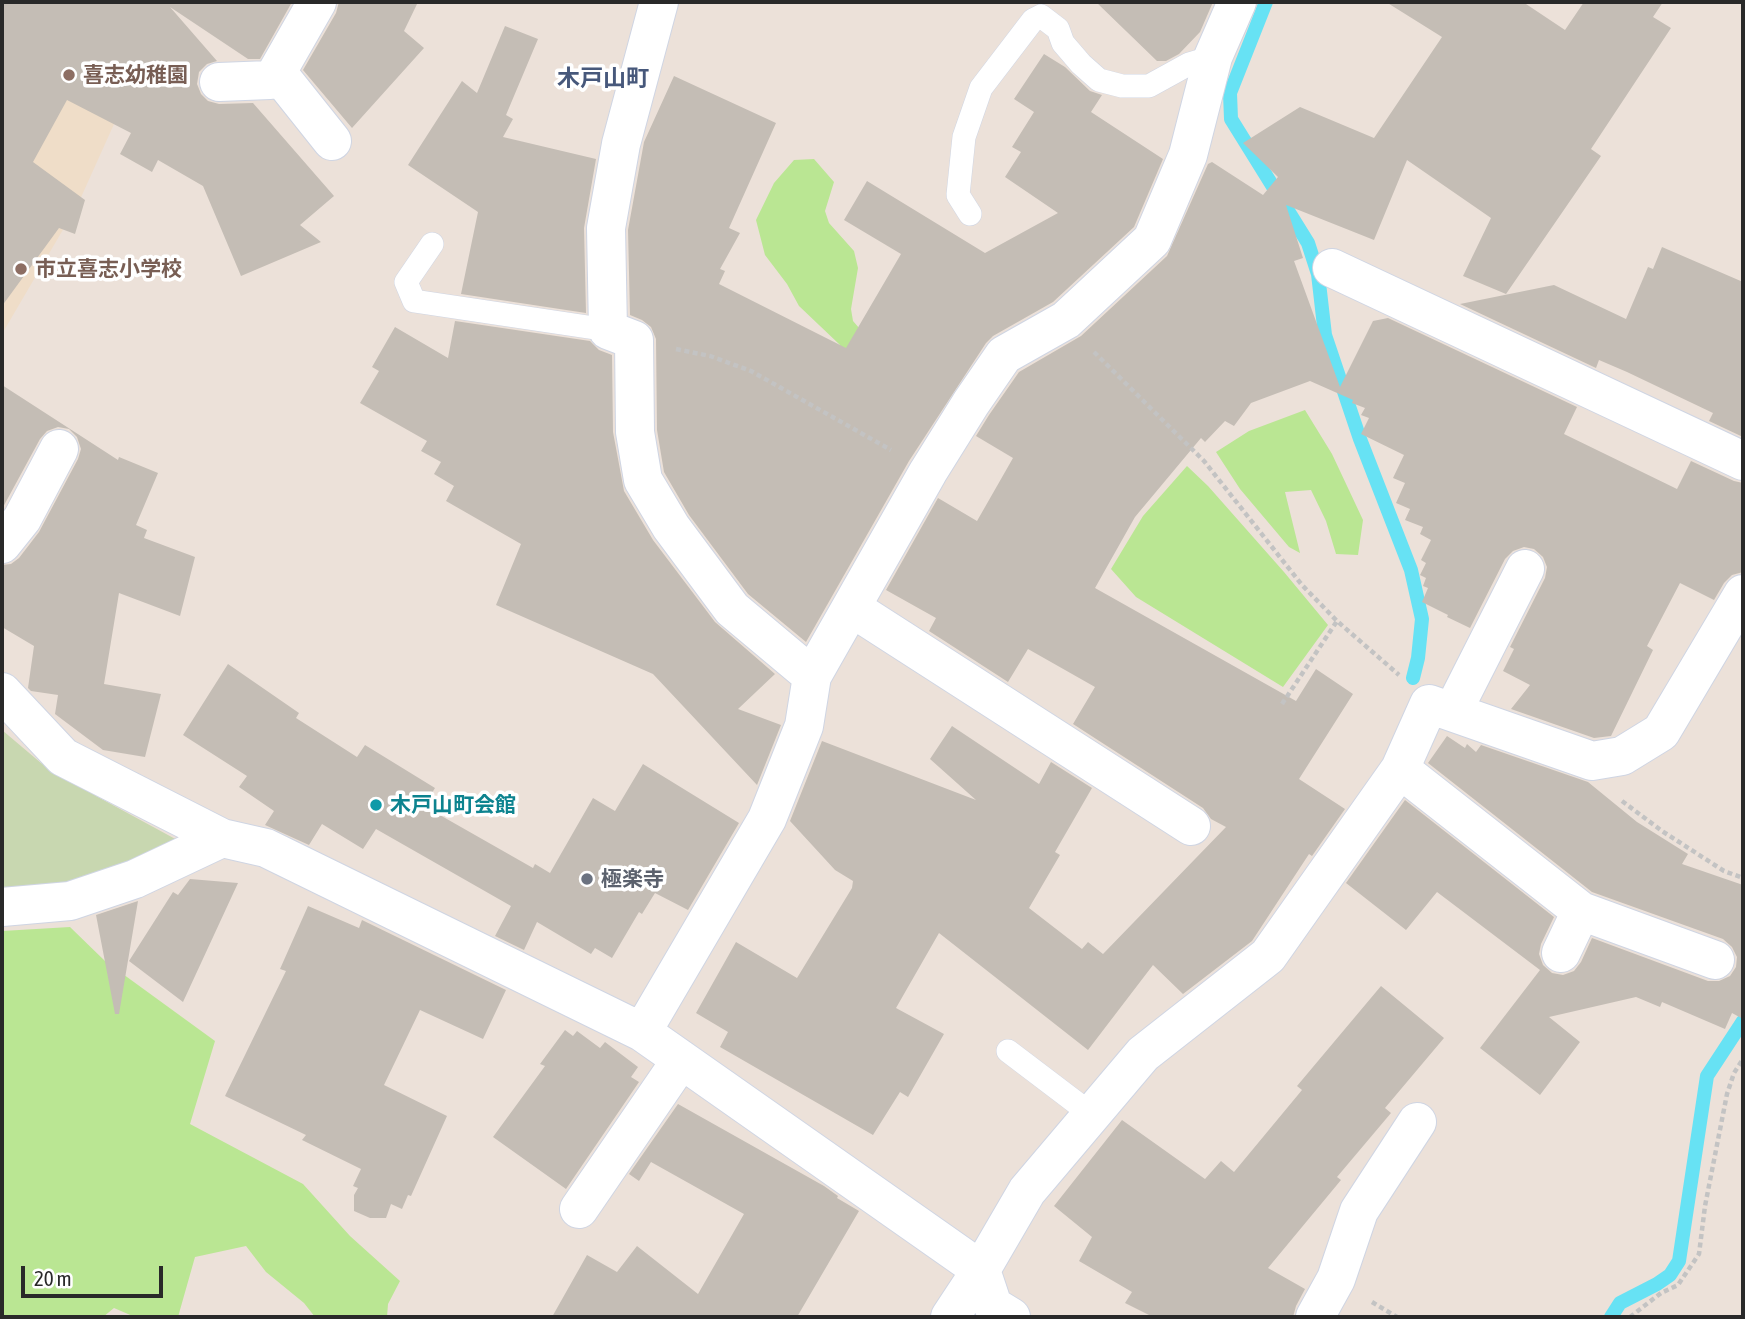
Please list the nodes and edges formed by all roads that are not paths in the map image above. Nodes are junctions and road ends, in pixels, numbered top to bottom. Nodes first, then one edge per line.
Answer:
1 (317, 2) edge
2 (659, 2) edge
3 (1237, 2) edge
4 (1213, 57) junction
5 (277, 72) junction
6 (219, 82) dead end
7 (332, 141) dead end
8 (970, 214) dead end
9 (432, 244) dead end
10 (1332, 268) dead end
11 (621, 335) junction
12 (59, 449) dead end
13 (1743, 461) edge
14 (2, 544) edge
15 (1525, 569) dead end
16 (1743, 594) edge
17 (852, 608) junction
18 (812, 676) junction
19 (2, 692) edge
20 (1441, 708) junction
21 (1400, 769) junction
22 (1191, 826) dead end
23 (222, 838) junction
24 (2, 907) edge
25 (1581, 911) junction
26 (1561, 953) dead end
27 (1715, 960) dead end
28 (642, 1032) junction
29 (1008, 1051) dead end
30 (681, 1060) junction
31 (1091, 1114) junction
32 (1417, 1122) dead end
33 (579, 1209) dead end
34 (981, 1270) junction
35 (950, 1317) edge
36 (1011, 1317) edge
37 (1315, 1317) edge

1 - 5 street
2 - 11 street
3 - 4 street
4 - 8 lane
4 - 17 street
5 - 6 street
5 - 7 street
9 - 11 lane
10 - 13 street
11 - 18 street
12 - 14 street
15 - 20 street
16 - 20 street
17 - 18 street
17 - 22 street
18 - 28 street
19 - 23 street
20 - 21 street
21 - 25 street
21 - 31 street
23 - 24 street
23 - 28 street
25 - 26 street
25 - 27 street
28 - 30 street
29 - 31 lane
30 - 33 street
30 - 34 street
31 - 34 street
32 - 37 street
34 - 35 street
34 - 36 street

